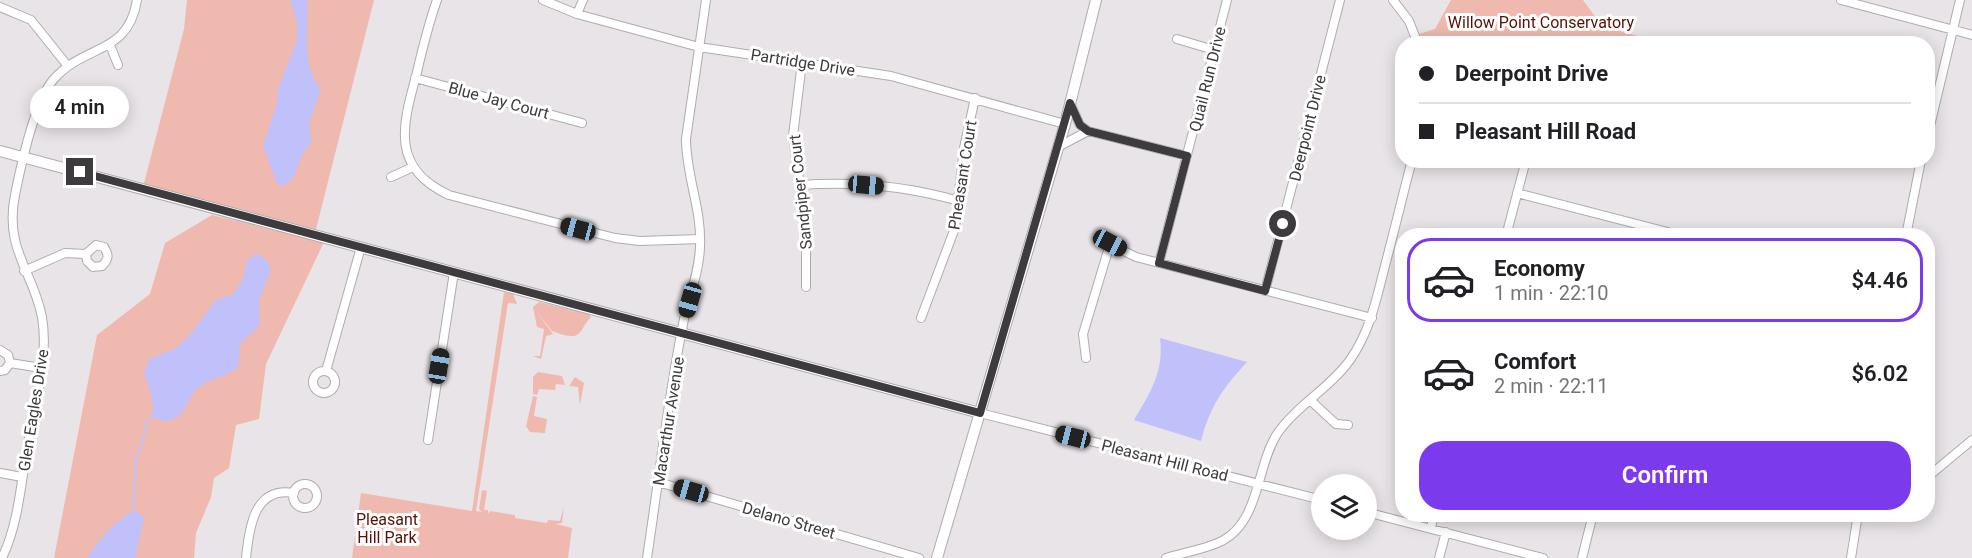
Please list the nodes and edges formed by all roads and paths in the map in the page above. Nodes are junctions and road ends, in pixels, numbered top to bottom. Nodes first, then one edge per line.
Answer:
1 (137, 0) edge
2 (436, 0) edge
3 (543, 0) edge
4 (583, 0) edge
5 (706, 0) edge
6 (1096, 0) edge
7 (1227, 0) edge
8 (1340, 0) edge
9 (1393, 0) edge
10 (1841, 0) edge
11 (1960, 0) edge
12 (0, 7) edge
13 (577, 14) junction
14 (1953, 30) junction
15 (1972, 34) edge
16 (1415, 36) edge
17 (1177, 39) dead end
18 (110, 45) junction
19 (699, 47) junction
20 (1214, 50) junction
21 (802, 62) junction
22 (68, 65) junction
23 (118, 65) dead end
24 (415, 78) junction
25 (975, 98) junction
26 (1070, 103) junction
27 (1935, 105) edge
28 (582, 123) dead end
29 (1065, 124) junction
30 (1088, 131) junction
31 (1058, 147) junction
32 (0, 151) edge
33 (1187, 156) junction
34 (25, 158) junction
35 (413, 167) junction
36 (1410, 168) edge
37 (1524, 168) edge
38 (1919, 168) edge
39 (391, 177) dead end
40 (800, 185) junction
41 (1517, 193) junction
42 (959, 201) junction
43 (1508, 228) edge
44 (1652, 228) edge
45 (1908, 228) edge
46 (700, 239) junction
47 (361, 248) junction
48 (86, 254) dead end
49 (1159, 263) junction
50 (24, 271) junction
51 (454, 272) junction
52 (806, 287) dead end
53 (1265, 291) junction
54 (921, 318) dead end
55 (1372, 318) junction
56 (683, 333) junction
57 (0, 350) edge
58 (1086, 358) dead end
59 (10, 363) junction
60 (41, 368) junction
61 (326, 371) dead end
62 (0, 372) edge
63 (1310, 400) junction
64 (980, 413) junction
65 (1348, 425) dead end
66 (428, 440) dead end
67 (1972, 440) edge
68 (1935, 471) edge
69 (0, 473) edge
70 (22, 477) junction
71 (658, 482) junction
72 (1258, 484) junction
73 (294, 493) dead end
74 (1311, 497) edge
75 (1377, 515) edge
76 (1395, 519) edge
77 (1407, 522) edge
78 (1432, 522) edge
79 (1591, 522) edge
80 (1857, 522) edge
81 (1431, 528) junction
82 (1446, 532) junction
83 (2, 558) edge
84 (246, 558) edge
85 (647, 558) edge
86 (919, 558) edge
87 (937, 558) edge
88 (1166, 558) edge
89 (1439, 558) edge
90 (1544, 558) edge
91 (1582, 558) edge
92 (1851, 558) edge

1 - 18 street
2 - 24 street
3 - 13 street, Partridge Drive
4 - 13 street
5 - 19 street, Macarthur Avenue
6 - 26 street
7 - 20 street, Quail Run Drive
8 - 53 street, Deerpoint Drive
9 - 16 street
10 - 14 street
11 - 14 street
12 - 22 street
13 - 19 street, Partridge Drive
14 - 15 street
14 - 27 street
17 - 20 street
18 - 22 street
18 - 23 street
19 - 21 street, Partridge Drive
19 - 46 street, Macarthur Avenue
20 - 33 street, Quail Run Drive
21 - 25 street, Partridge Drive
21 - 40 street, Sandpiper Court
22 - 34 street, Glen Eagles Drive
24 - 28 street, Blue Jay Court
24 - 35 street
25 - 29 street, Partridge Drive
25 - 42 street, Pheasant Court
26 - 29 street
26 - 30 street
29 - 31 street
30 - 31 street
30 - 33 street
31 - 64 street
32 - 34 street, Pleasant Hill Road
33 - 49 street, Quail Run Drive
34 - 47 street, Pleasant Hill Road
34 - 50 street, Glen Eagles Drive
35 - 39 street
35 - 46 street
36 - 55 street
37 - 41 street
38 - 45 street
40 - 42 street
40 - 52 street, Sandpiper Court
41 - 43 street
41 - 44 street
42 - 54 street, Pheasant Court
46 - 56 street, Macarthur Avenue
47 - 51 street, Pleasant Hill Road
47 - 61 street
48 - 50 street
49 - 53 street
49 - 58 street
50 - 60 street, Glen Eagles Drive
51 - 56 street, Pleasant Hill Road
51 - 66 street
53 - 55 street
55 - 63 street
56 - 64 street, Pleasant Hill Road
56 - 71 street, Macarthur Avenue
57 - 59 street
59 - 60 street
59 - 62 street
60 - 70 street, Glen Eagles Drive
63 - 65 street
63 - 72 street
64 - 72 street, Pleasant Hill Road
64 - 87 street
67 - 68 street
69 - 70 street
70 - 83 street, Glen Eagles Drive
71 - 85 street, Macarthur Avenue
71 - 86 street, Delano Street
72 - 74 street, Pleasant Hill Road
72 - 88 street
73 - 84 street
75 - 76 street
77 - 81 street
78 - 81 street
79 - 91 street
80 - 92 street
81 - 82 street
82 - 89 street
82 - 90 street

